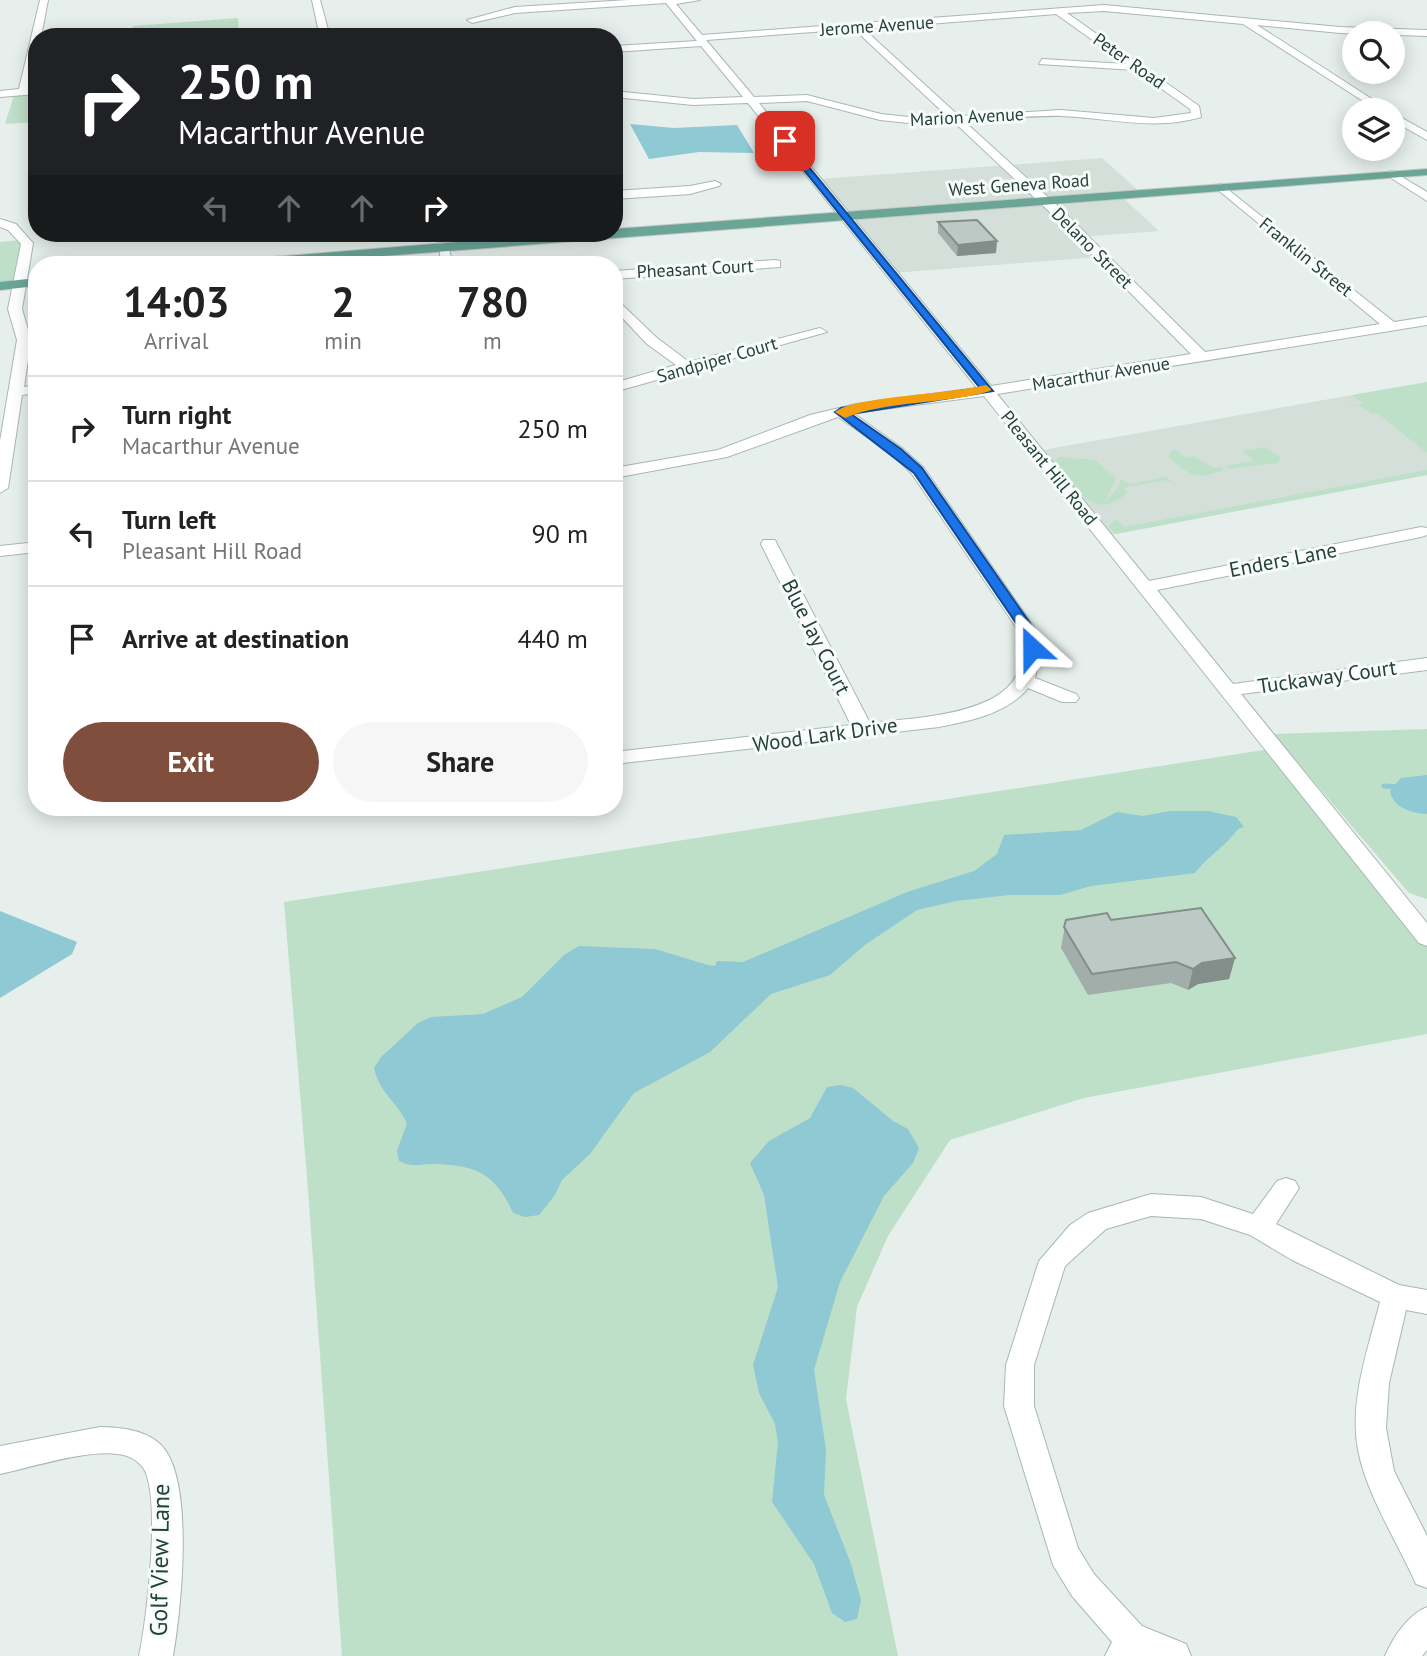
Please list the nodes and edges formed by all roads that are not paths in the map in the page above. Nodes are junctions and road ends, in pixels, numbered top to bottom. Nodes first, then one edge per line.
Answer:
1 (44, 0) edge
2 (316, 0) edge
3 (509, 0) edge
4 (696, 0) edge
5 (669, 1) edge
6 (515, 10) junction
7 (1056, 10) junction
8 (472, 20) dead end
9 (1242, 20) junction
10 (857, 27) junction
11 (38, 28) edge
12 (322, 28) edge
13 (1414, 33) junction
14 (1427, 33) edge
15 (701, 40) junction
16 (1427, 40) edge
17 (623, 48) edge
18 (1042, 62) dead end
19 (1137, 67) junction
20 (28, 74) edge
21 (648, 85) dead end
22 (24, 92) junction
23 (28, 92) edge
24 (0, 94) edge
25 (623, 95) edge
26 (636, 97) junction
27 (1365, 98) edge
28 (750, 99) junction
29 (1197, 115) joint
30 (957, 120) junction
31 (1405, 123) edge
32 (1427, 137) edge
33 (1427, 172) edge
34 (1392, 174) junction
35 (715, 184) dead end
36 (1221, 187) junction
37 (623, 194) edge
38 (1427, 197) edge
39 (1044, 200) junction
40 (846, 215) junction
41 (0, 223) edge
42 (623, 232) edge
43 (428, 242) edge
44 (470, 242) edge
45 (490, 242) edge
46 (325, 256) edge
47 (775, 264) dead end
48 (623, 274) edge
49 (28, 283) edge
50 (18, 284) junction
51 (0, 286) edge
52 (623, 310) edge
53 (1427, 321) edge
54 (28, 325) edge
55 (20, 326) junction
56 (1392, 327) junction
57 (820, 332) dead end
58 (1202, 358) junction
59 (687, 367) junction
60 (623, 385) edge
61 (28, 390) edge
62 (987, 391) junction
63 (16, 392) junction
64 (841, 412) junction
65 (623, 471) edge
66 (0, 488) edge
67 (1421, 532) dead end
68 (769, 544) dead end
69 (28, 548) edge
70 (0, 551) edge
71 (1144, 587) junction
72 (1427, 663) edge
73 (1024, 680) junction
74 (1228, 690) junction
75 (1069, 698) dead end
76 (863, 729) junction
77 (623, 757) edge
78 (1427, 938) edge
79 (1286, 1188) dead end
80 (1259, 1227) junction
81 (1395, 1296) junction
82 (1427, 1302) edge
83 (0, 1460) edge
84 (1427, 1573) edge
85 (1427, 1623) edge
86 (1126, 1647) edge
87 (161, 1649) edge
88 (1174, 1656) edge
89 (1402, 1656) edge

1 - 11 street
2 - 12 street
3 - 6 street
4 - 5 street
5 - 6 street
5 - 15 street, Pleasant Hill Road
6 - 8 street
7 - 9 street, Jerome Avenue
7 - 10 street, Jerome Avenue
7 - 19 street, Peter Road
9 - 13 street, Jerome Avenue
9 - 27 street
10 - 15 street, Jerome Avenue
10 - 30 street, Delano Street
13 - 14 street, Jerome Avenue
13 - 16 street
15 - 17 street, Jerome Avenue
15 - 28 street, Pleasant Hill Road
18 - 19 street
19 - 29 street, Peter Road
20 - 22 street
21 - 26 street
22 - 23 street
22 - 24 street
25 - 26 street, Marion Avenue
26 - 28 street, Marion Avenue
28 - 30 street, Marion Avenue
28 - 40 street, Pleasant Hill Road
29 - 30 street, Marion Avenue
30 - 39 street, Delano Street
31 - 32 street
33 - 34 main road, West Geneva Road
34 - 36 main road, West Geneva Road
34 - 38 street
35 - 37 street
36 - 39 main road, West Geneva Road
36 - 56 street, Franklin Street
39 - 40 main road, West Geneva Road
39 - 58 street, Delano Street
40 - 42 main road, West Geneva Road
40 - 62 street, Pleasant Hill Road
41 - 50 street
43 - 46 main road, West Geneva Road
44 - 45 main road, West Geneva Road
47 - 48 street, Pheasant Court
49 - 50 main road
50 - 51 main road
50 - 55 street
52 - 59 street
53 - 56 street, Macarthur Avenue
54 - 55 street
55 - 63 street
56 - 58 street, Macarthur Avenue
57 - 59 street, Sandpiper Court
58 - 62 street, Macarthur Avenue
59 - 60 street, Sandpiper Court
61 - 63 street
62 - 64 street, Macarthur Avenue
62 - 71 street, Pleasant Hill Road
63 - 66 street
64 - 65 street, Macarthur Avenue
64 - 73 street
67 - 71 street, Enders Lane
68 - 76 street, Blue Jay Court
69 - 70 street
71 - 74 street, Pleasant Hill Road
72 - 74 street, Tuckaway Court
73 - 75 street
73 - 76 street, Wood Lark Drive
74 - 78 street, Pleasant Hill Road
76 - 77 street, Wood Lark Drive
79 - 80 street
80 - 81 street
80 - 86 street
81 - 82 street
81 - 84 street
83 - 87 street, Golf View Lane
85 - 89 street
86 - 88 street

